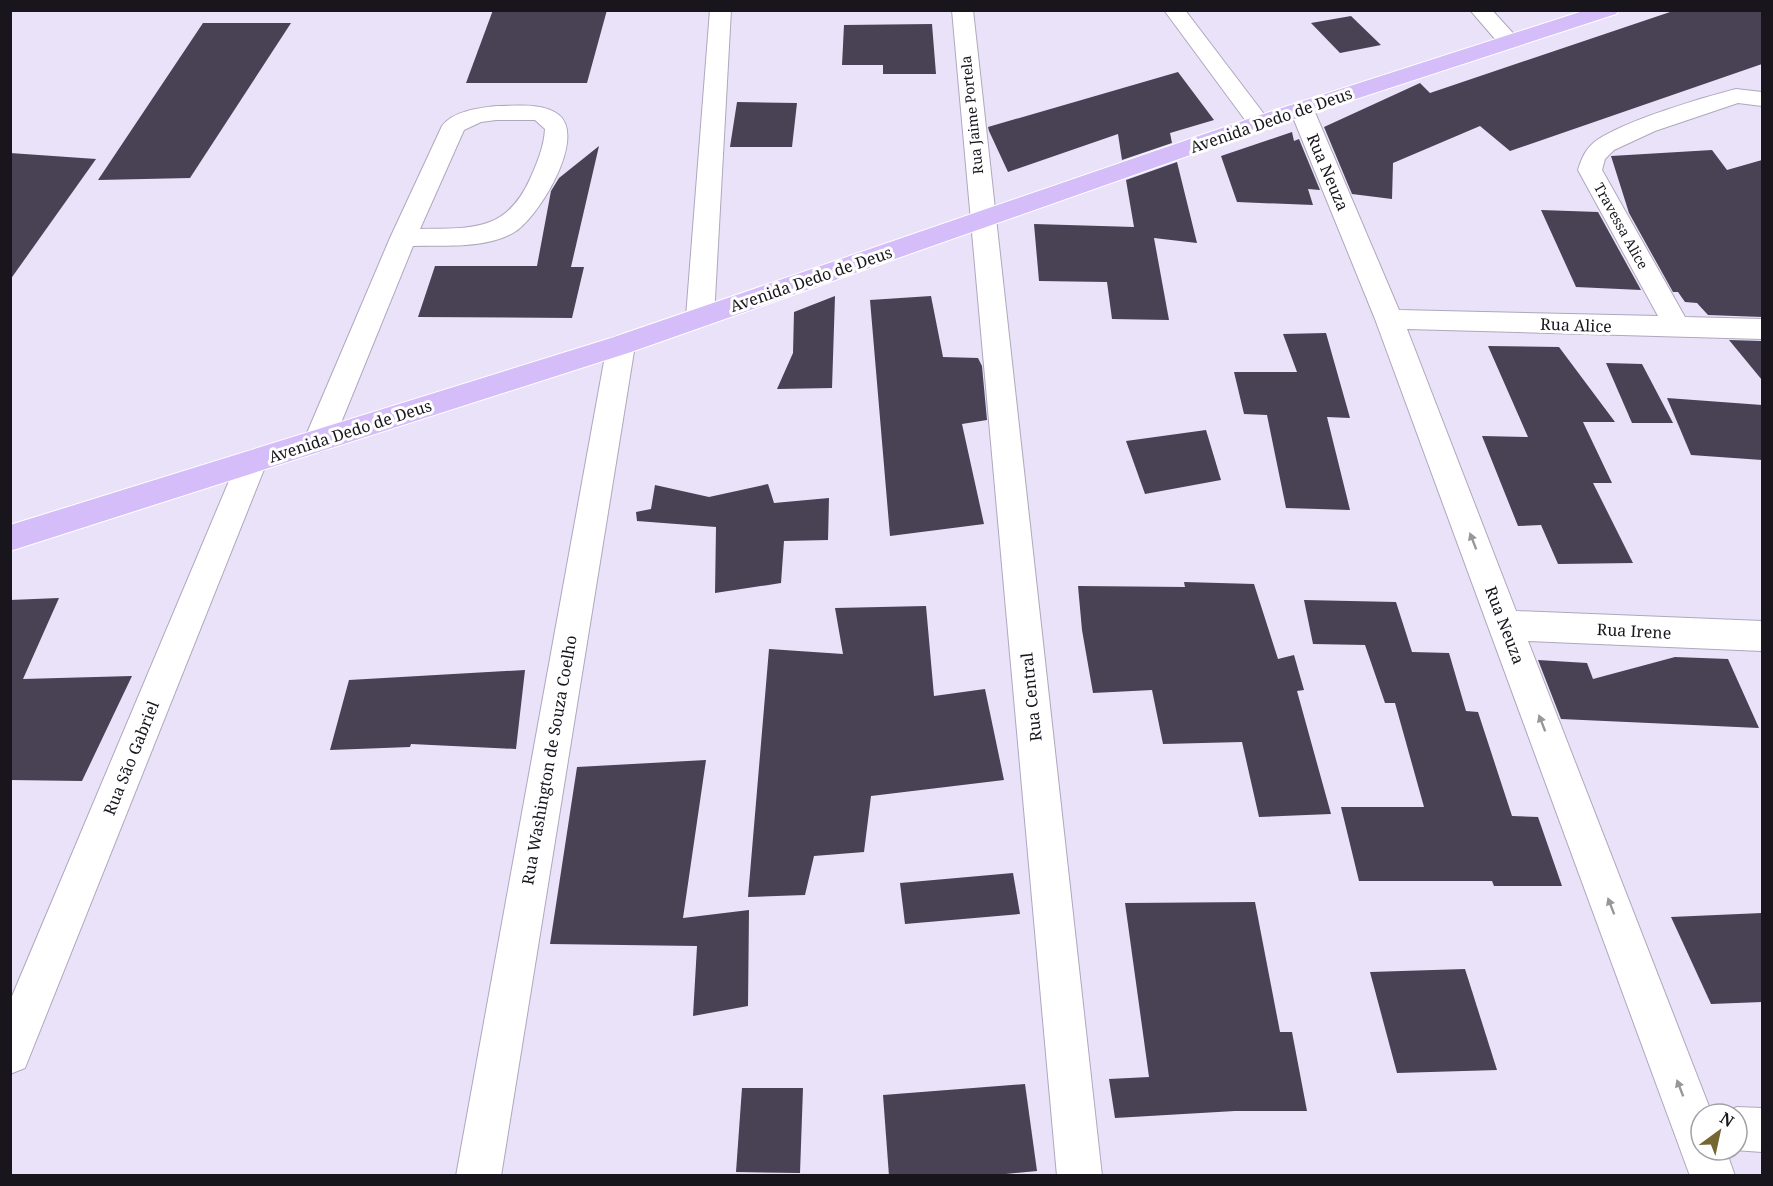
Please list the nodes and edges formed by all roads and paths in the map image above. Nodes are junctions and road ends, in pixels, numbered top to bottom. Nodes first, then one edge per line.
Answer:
1 (721, 10) edge
2 (962, 10) edge
3 (1174, 10) edge
4 (1480, 10) edge
5 (1609, 10) edge
6 (1509, 41) junction
7 (1762, 99) edge
8 (1302, 110) junction
9 (1259, 123) junction
10 (983, 219) junction
11 (403, 238) junction
12 (700, 317) junction
13 (1389, 319) junction
14 (1678, 328) junction
15 (1762, 329) edge
16 (621, 345) junction
17 (319, 440) junction
18 (252, 462) junction
19 (10, 538) edge
20 (1505, 625) junction
21 (1762, 636) edge
22 (10, 1053) edge
23 (1689, 1108) edge
24 (478, 1176) edge
25 (1080, 1176) edge

1 - 12 street
2 - 10 street, Rua Jaime Portela
3 - 9 street
4 - 6 street
5 - 6 main road, Avenida Dedo de Deus
6 - 8 main road, Avenida Dedo de Deus
7 - 14 street, Travessa Alice
8 - 9 main road, Avenida Dedo de Deus
8 - 13 street, Rua Neuza
9 - 10 main road, Avenida Dedo de Deus
10 - 12 main road, Avenida Dedo de Deus
10 - 25 street, Rua Central
11 - 11 street
11 - 17 street
12 - 16 main road, Avenida Dedo de Deus
13 - 14 street, Rua Alice
20 -> 13 street, Rua Neuza
14 - 15 street, Rua Alice
16 - 17 main road, Avenida Dedo de Deus
16 - 24 street, Rua Washington de Souza Coelho
17 - 18 main road, Avenida Dedo de Deus
18 - 19 main road, Avenida Dedo de Deus
18 - 22 street, Rua São Gabriel
20 - 21 street, Rua Irene
23 -> 20 street, Rua Neuza

